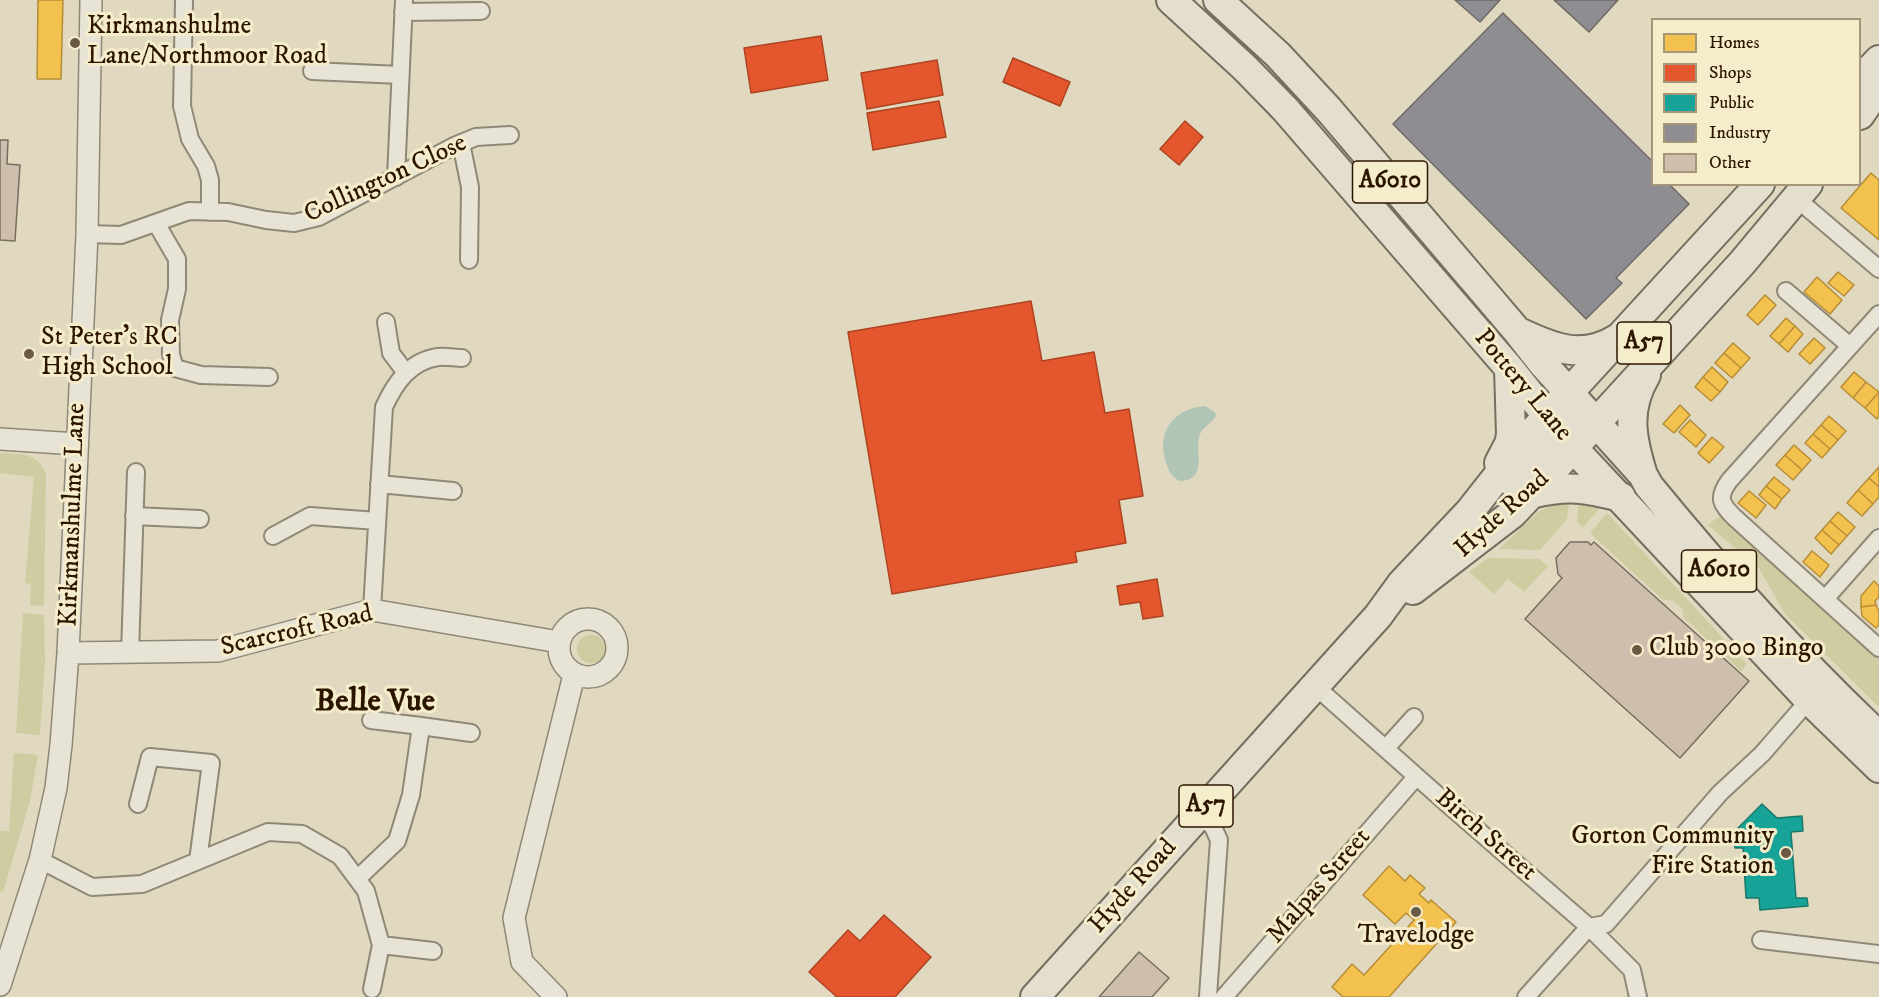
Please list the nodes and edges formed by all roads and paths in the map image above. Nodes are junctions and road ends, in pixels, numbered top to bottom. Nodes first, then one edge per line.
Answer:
1 (91, 0) edge
2 (184, 0) edge
3 (1171, 0) edge
4 (1218, 0) edge
5 (403, 6) edge
6 (481, 11) dead end
7 (1879, 60) edge
8 (312, 71) dead end
9 (400, 75) junction
10 (1861, 79) edge
11 (1879, 87) edge
12 (1861, 114) edge
13 (510, 135) dead end
14 (461, 143) junction
15 (396, 177) junction
16 (1758, 186) edge
17 (1803, 192) edge
18 (210, 212) junction
19 (156, 223) junction
20 (87, 234) junction
21 (469, 260) dead end
22 (1742, 263) junction
23 (1879, 269) edge
24 (1786, 291) dead end
25 (1879, 314) edge
26 (386, 322) dead end
27 (1518, 332) junction
28 (1623, 335) junction
29 (1850, 346) junction
30 (1659, 352) junction
31 (462, 358) dead end
32 (1509, 368) junction
33 (406, 373) junction
34 (269, 376) dead end
35 (1583, 408) junction
36 (1560, 432) junction
37 (0, 439) edge
38 (77, 444) junction
39 (136, 472) dead end
40 (1643, 475) junction
41 (379, 484) junction
42 (453, 491) dead end
43 (1531, 494) junction
44 (1621, 497) junction
45 (1470, 511) junction
46 (134, 516) junction
47 (200, 519) dead end
48 (377, 521) junction
49 (273, 536) dead end
50 (1879, 538) edge
51 (1442, 540) junction
52 (1825, 598) junction
53 (372, 610) junction
54 (1378, 616) junction
55 (559, 642) junction
56 (1879, 648) edge
57 (68, 653) junction
58 (130, 654) junction
59 (574, 675) junction
60 (1315, 686) junction
61 (1838, 697) junction
62 (1809, 700) junction
63 (1414, 717) dead end
64 (371, 720) dead end
65 (421, 726) junction
66 (471, 733) dead end
67 (1879, 736) edge
68 (1386, 748) junction
69 (1879, 768) edge
70 (1416, 777) junction
71 (138, 804) dead end
72 (1200, 814) junction
73 (40, 861) junction
74 (198, 861) junction
75 (357, 879) junction
76 (1589, 927) junction
77 (1761, 940) dead end
78 (381, 945) junction
79 (433, 951) dead end
80 (1879, 954) edge
81 (0, 985) edge
82 (372, 989) dead end
83 (1039, 996) edge
84 (556, 997) edge
85 (1209, 997) edge
86 (1224, 997) edge
87 (1526, 997) edge
88 (1638, 997) edge

1 - 20 street, Kirkmanshulme Lane
2 - 18 street
3 - 32 highway, Pottery Lane / A6010
4 - 27 highway, Pottery Lane / A6010
5 - 6 street
5 - 9 street
7 - 10 highway
8 - 9 street
9 - 15 street
11 - 12 highway
13 - 14 street, Collington Close
14 - 15 street, Collington Close
14 - 21 street
15 - 18 street, Collington Close
16 - 28 highway, Hyde Road / A57
17 - 22 highway, Hyde Road / A57
17 - 23 street
18 - 19 street, Collington Close
19 - 20 street, Collington Close
19 - 34 street
20 - 38 street, Kirkmanshulme Lane
22 - 30 highway, Hyde Road / A57
22 - 35 highway, A57
24 - 29 street
25 - 29 street
26 - 33 street
27 - 28 highway
27 - 35 highway, Pottery Lane / A6010
28 - 35 highway, Hyde Road / A57
29 - 52 street
30 - 35 highway, Hyde Road / A57
30 - 40 highway, A57
31 - 33 street
32 - 36 highway, Pottery Lane / A6010
32 - 45 highway, A57
33 - 41 street
35 - 36 highway, Hyde Road / A57
35 - 36 highway, A57
35 - 40 highway, Pottery Lane / A6010
36 - 43 highway, Hyde Road / A57
36 - 44 highway, Pottery Lane / A6010
36 - 45 highway, Hyde Road / A57
36 - 51 highway, A57
37 - 38 street
38 - 57 street, Kirkmanshulme Lane
39 - 46 street
40 - 61 highway, Pottery Lane / A6010
41 - 42 street
41 - 48 street
43 - 44 highway
43 - 54 highway, Hyde Road / A57
44 - 62 highway, Pottery Lane / A6010
45 - 51 highway, Hyde Road / A57
46 - 47 street
46 - 58 street
48 - 49 street
48 - 53 street
50 - 52 street
51 - 54 highway, Hyde Road / A57
52 - 56 street
53 - 55 street, Scarcroft Road
53 - 58 street, Scarcroft Road
54 - 60 highway, Hyde Road / A57
55 - 59 street
55 - 59 street
57 - 58 street, Scarcroft Road
57 - 73 street, Kirkmanshulme Lane
59 - 84 street
60 - 68 street, Birch Street
60 - 72 highway, Hyde Road / A57
61 - 62 street
61 - 67 highway, Pottery Lane / A6010
62 - 69 highway, Pottery Lane / A6010
62 - 76 street
63 - 68 street
64 - 65 street
65 - 66 street
65 - 75 street
68 - 70 street, Birch Street
70 - 76 street, Birch Street
70 - 86 street, Malpas Street
71 - 74 street
72 - 83 highway, Hyde Road / A57
72 - 85 street
73 - 74 street
73 - 81 street, Kirkmanshulme Lane
74 - 75 street
75 - 78 street
76 - 87 street
76 - 88 street, Birch Street
77 - 80 street
78 - 79 street
78 - 82 street

